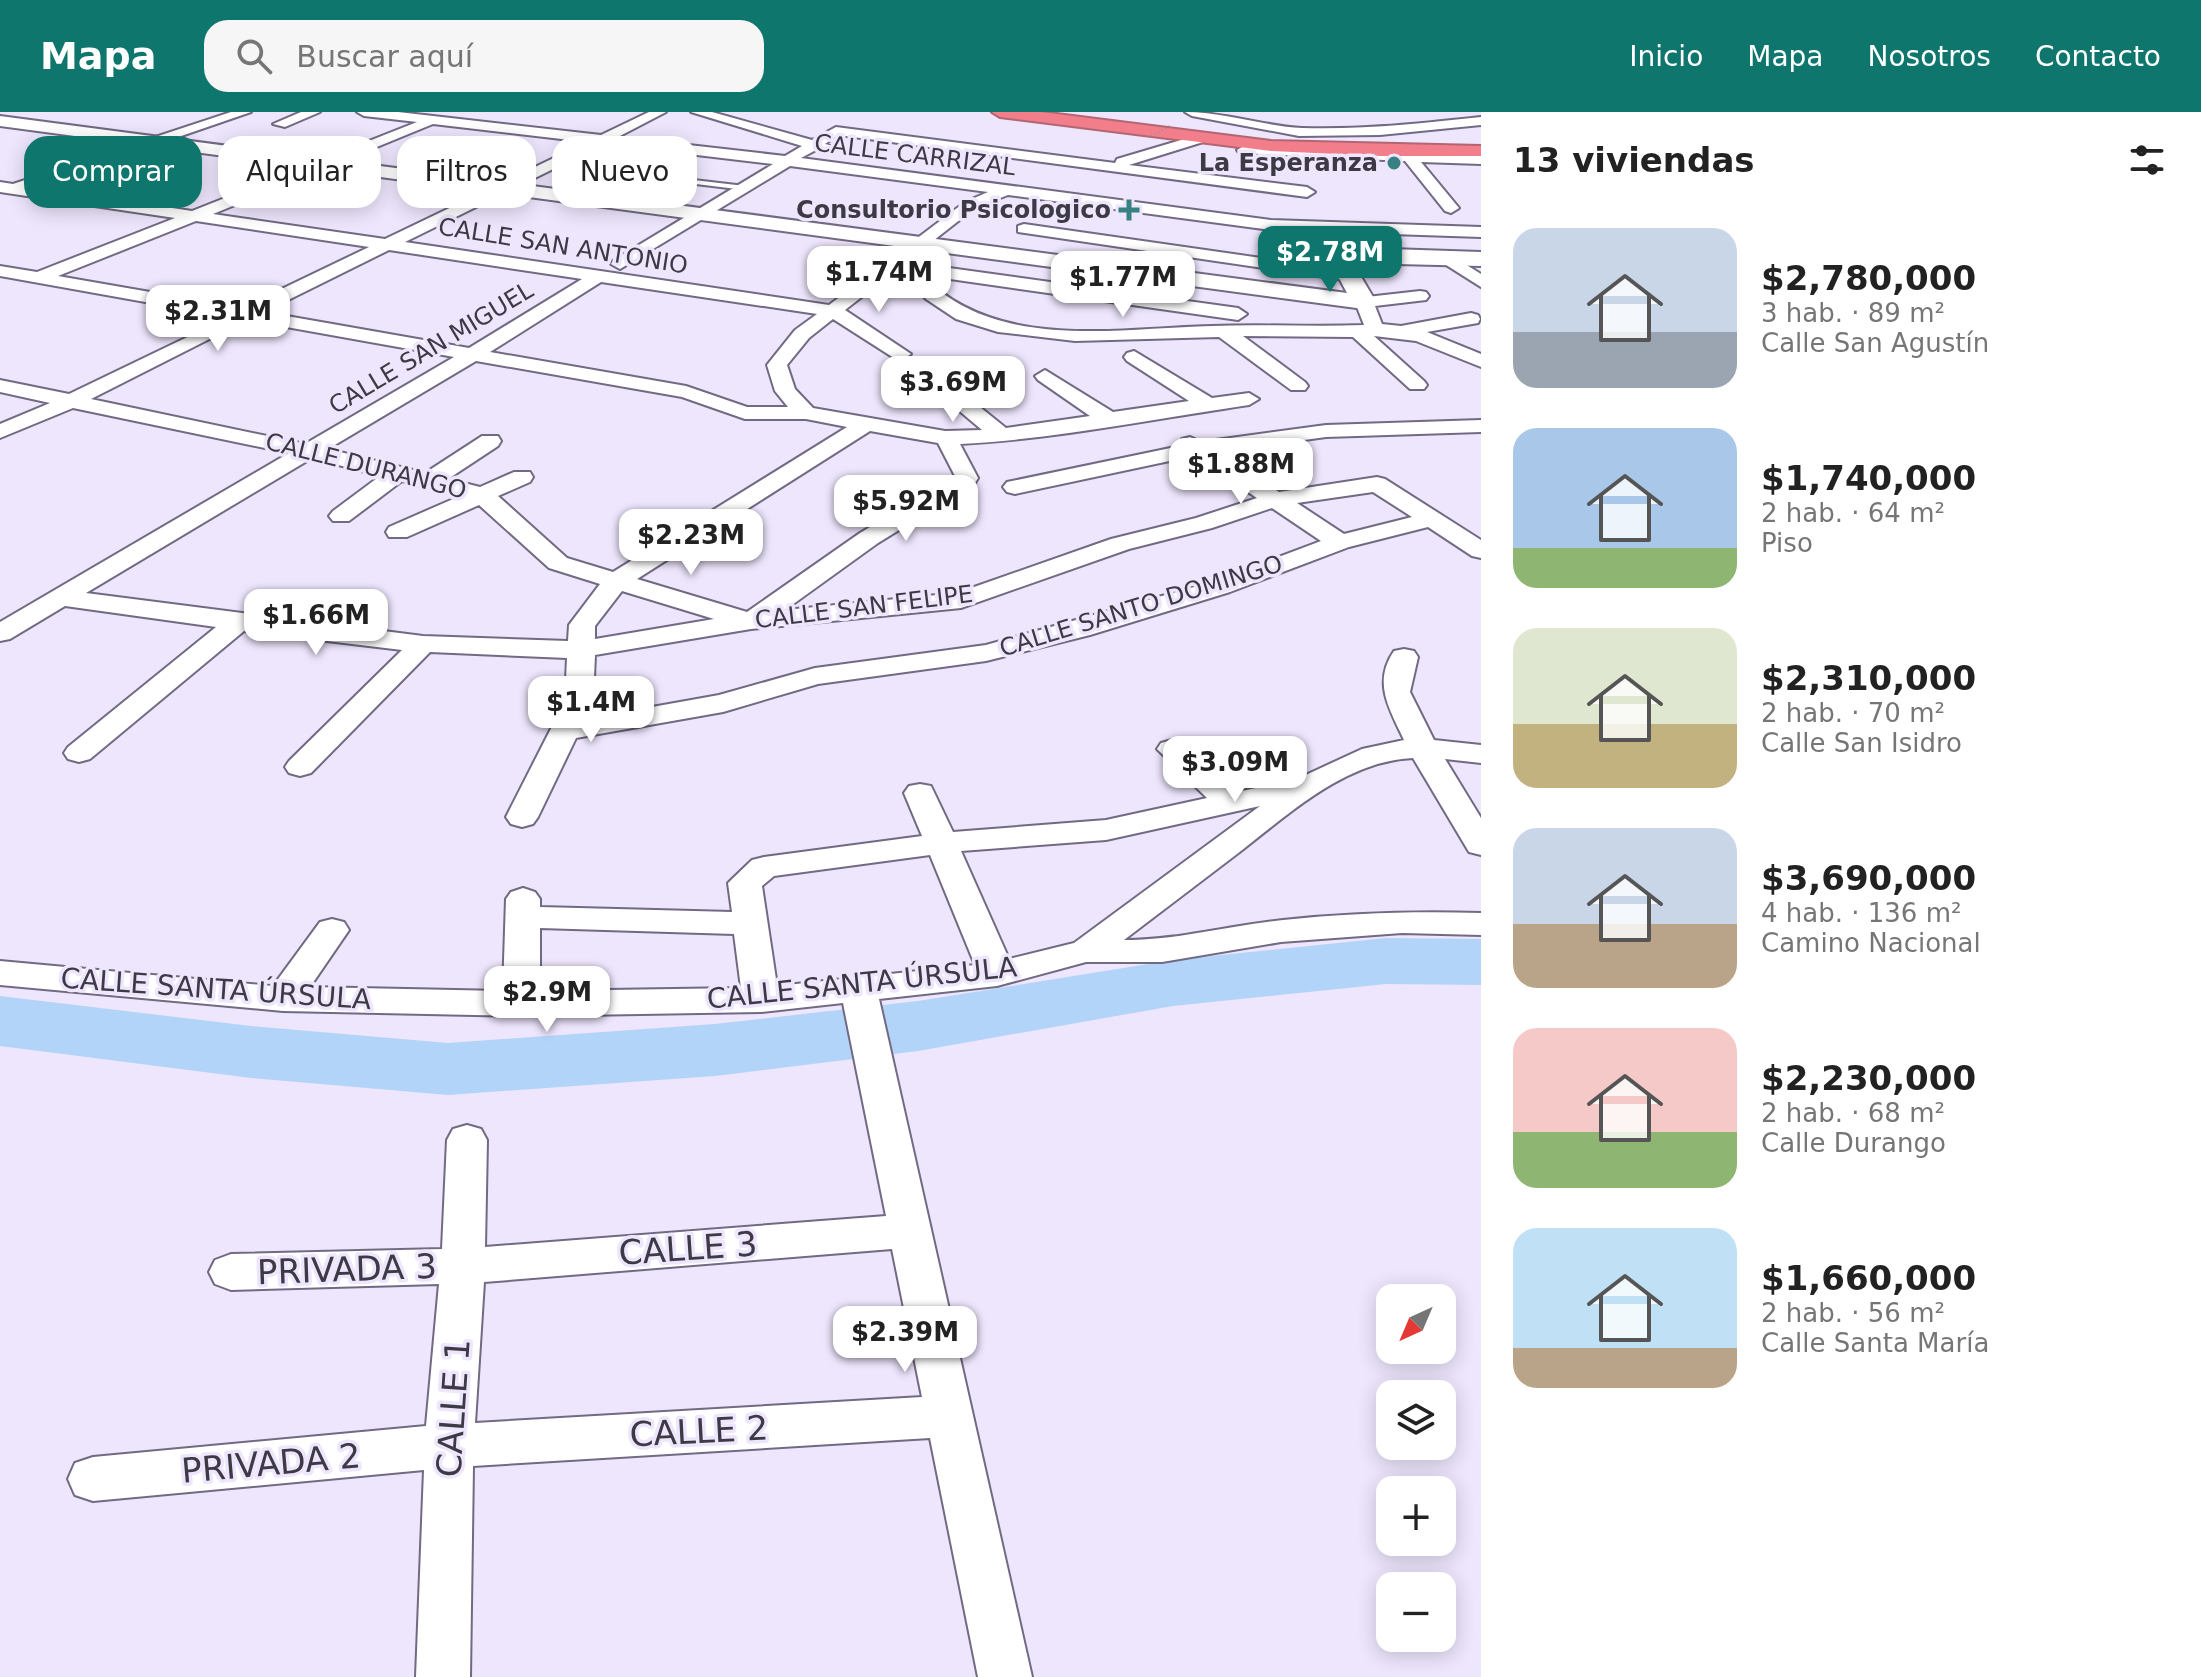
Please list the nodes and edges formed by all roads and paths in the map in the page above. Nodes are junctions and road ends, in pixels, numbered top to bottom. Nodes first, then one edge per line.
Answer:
1 (36, 112) edge
2 (244, 112) edge
3 (313, 112) edge
4 (364, 112) edge
5 (454, 112) edge
6 (659, 112) edge
7 (698, 112) edge
8 (1000, 112) edge
9 (1050, 112) edge
10 (1192, 112) edge
11 (1330, 112) edge
12 (386, 113) edge
13 (433, 120) junction
14 (1481, 121) edge
15 (1, 122) edge
16 (280, 124) dead end
17 (1172, 125) dead end
18 (1338, 126) dead end
19 (1223, 130) dead end
20 (1299, 132) junction
21 (109, 136) edge
22 (173, 136) edge
23 (568, 136) edge
24 (610, 136) edge
25 (1151, 136) dead end
26 (1198, 139) junction
27 (381, 141) edge
28 (1481, 144) edge
29 (816, 145) junction
30 (1112, 147) dead end
31 (1244, 150) dead end
32 (697, 151) edge
33 (1380, 151) junction
34 (1481, 151) edge
35 (1157, 154) junction
36 (1410, 158) junction
37 (1481, 160) edge
38 (788, 161) junction
39 (1101, 167) junction
40 (1315, 169) junction
41 (1360, 171) dead end
42 (892, 174) junction
43 (697, 182) edge
44 (745, 188) junction
45 (1007, 189) junction
46 (5, 190) edge
47 (536, 192) edge
48 (218, 205) edge
49 (465, 208) edge
50 (1451, 208) dead end
51 (706, 214) junction
52 (192, 215) junction
53 (952, 220) junction
54 (977, 223) dead end
55 (1318, 227) junction
56 (1024, 229) dead end
57 (1481, 232) edge
58 (921, 243) junction
59 (1326, 243) dead end
60 (390, 244) junction
61 (1449, 259) junction
62 (1481, 259) edge
63 (620, 264) dead end
64 (900, 267) junction
65 (1344, 269) junction
66 (0, 271) edge
67 (598, 276) junction
68 (39, 277) junction
69 (1481, 282) edge
70 (13, 287) dead end
71 (1420, 296) dead end
72 (1364, 302) junction
73 (834, 311) junction
74 (243, 316) junction
75 (1471, 319) dead end
76 (1366, 330) junction
77 (1223, 331) junction
78 (1400, 331) junction
79 (473, 354) junction
80 (901, 354) dead end
81 (1134, 357) dead end
82 (1481, 361) edge
83 (1045, 376) dead end
84 (932, 378) dead end
85 (1417, 385) dead end
86 (0, 386) edge
87 (1298, 386) dead end
88 (1249, 399) dead end
89 (71, 401) junction
90 (1207, 404) junction
91 (806, 413) junction
92 (1110, 420) junction
93 (866, 424) junction
94 (1481, 426) edge
95 (1171, 430) dead end
96 (0, 432) edge
97 (1002, 435) junction
98 (945, 438) junction
99 (490, 441) dead end
100 (1195, 449) junction
101 (309, 451) junction
102 (400, 472) junction
103 (522, 477) dead end
104 (429, 481) junction
105 (1015, 487) dead end
106 (481, 494) junction
107 (1274, 500) junction
108 (341, 516) dead end
109 (1429, 520) junction
110 (398, 532) dead end
111 (1340, 542) junction
112 (1481, 551) edge
113 (617, 580) junction
114 (60, 597) junction
115 (751, 621) junction
116 (238, 622) junction
117 (0, 633) edge
118 (423, 644) junction
119 (578, 650) junction
120 (1404, 657) dead end
121 (567, 731) junction
122 (1422, 747) junction
123 (1172, 749) dead end
124 (79, 753) dead end
125 (1481, 754) edge
126 (300, 767) dead end
127 (1307, 786) junction
128 (920, 793) dead end
129 (1232, 804) junction
130 (522, 817) dead end
131 (943, 843) junction
132 (1481, 845) edge
133 (1481, 924) edge
134 (332, 930) dead end
135 (752, 934) junction
136 (1086, 951) junction
137 (0, 973) edge
138 (997, 974) junction
139 (283, 999) junction
140 (761, 1000) junction
141 (521, 1004) junction
142 (865, 1022) junction
143 (467, 1140) dead end
144 (912, 1231) junction
145 (463, 1266) junction
146 (231, 1272) dead end
147 (949, 1416) junction
148 (449, 1446) junction
149 (93, 1479) dead end
150 (443, 1677) edge
151 (1005, 1677) edge

1 - 15 street
2 - 22 street
3 - 16 street
4 - 12 street, CALLE CARRIZAL
5 - 13 street
6 - 24 street
7 - 29 street
8 - 26 highway
9 - 28 highway
10 - 20 street
11 - 18 street
12 - 13 street, CALLE CARRIZAL
13 - 23 street, CALLE CARRIZAL
13 - 27 street
14 - 20 street
15 - 21 street
17 - 25 path, bridge
19 - 20 street
26 - 35 street
26 - 40 highway
29 - 38 street
29 - 39 street
29 - 42 street
30 - 35 street
31 - 40 street
32 - 38 street, CALLE CARRIZAL
33 - 34 highway
33 - 36 street
33 - 40 highway
35 - 39 street
36 - 37 street
36 - 40 street
36 - 50 street
38 - 42 street, CALLE CARRIZAL
38 - 44 street
39 - 40 street
39 - 45 street
40 - 41 street
40 - 55 street
42 - 45 street, CALLE CARRIZAL
43 - 44 lane
44 - 51 street
45 - 53 street
45 - 55 street, CALLE CARRIZAL
46 - 52 street, CALLE SAN ANTONIO
47 - 51 street
48 - 52 street
49 - 60 street
51 - 58 street
51 - 63 street
52 - 60 street, CALLE SAN ANTONIO
52 - 68 street
53 - 54 street
53 - 58 street
55 - 57 street, CALLE CARRIZAL
55 - 59 street
56 - 65 street
58 - 64 street
58 - 72 street
60 - 67 street, CALLE SAN ANTONIO
60 - 74 street
61 - 62 street
61 - 65 street
61 - 69 street
64 - 73 street
64 - 76 street
64 - 77 street
65 - 72 street
66 - 68 street
67 - 73 street, CALLE SAN ANTONIO
67 - 79 street, CALLE SAN MIGUEL
68 - 70 street
68 - 74 street
71 - 72 street
72 - 76 street
73 - 80 street
73 - 91 street
74 - 79 street
74 - 89 street
75 - 78 street
76 - 77 street
76 - 78 street
76 - 85 street
77 - 87 street
78 - 82 street
79 - 91 street
79 - 101 street, CALLE SAN MIGUEL
81 - 90 street
83 - 92 street
84 - 97 street
86 - 89 street, CALLE DURANGO
88 - 90 street
89 - 96 street
89 - 101 street, CALLE DURANGO
90 - 92 street
91 - 93 street
92 - 97 street
93 - 98 street
93 - 113 street
94 - 100 street
95 - 100 street
97 - 98 street
98 - 115 street
99 - 104 street
100 - 105 street
100 - 107 street
101 - 102 street, CALLE DURANGO
101 - 114 street, CALLE SAN MIGUEL
102 - 104 street, CALLE DURANGO
102 - 108 street
103 - 106 street
104 - 106 street, CALLE DURANGO
106 - 110 street
106 - 113 street, CALLE DURANGO
107 - 109 street, CALLE SAN FELIPE
107 - 111 street
107 - 115 street, CALLE SAN FELIPE
109 - 111 street, CALLE SANTO DOMINGO
109 - 112 street
111 - 121 street, CALLE SANTO DOMINGO
113 - 115 street, CALLE DURANGO
113 - 119 street
114 - 116 street, CALLE SAN FELIPE
114 - 117 street, CALLE SAN MIGUEL
115 - 119 street, CALLE SAN FELIPE
116 - 118 street, CALLE SAN FELIPE
116 - 124 street
118 - 119 street, CALLE SAN FELIPE
118 - 126 street
119 - 121 street
120 - 122 street
121 - 130 street
122 - 125 street
122 - 127 street
122 - 132 street
123 - 129 street
127 - 129 street
127 - 136 street
128 - 131 street
129 - 131 street
131 - 135 street
131 - 138 street
133 - 136 street, CALLE SANTA ÚRSULA
134 - 139 street
135 - 140 street
135 - 141 street
136 - 138 street, CALLE SANTA ÚRSULA
137 - 139 street, CALLE SANTA ÚRSULA
138 - 142 street, CALLE SANTA ÚRSULA
139 - 141 street, CALLE SANTA ÚRSULA
140 - 141 street, CALLE SANTA ÚRSULA
140 - 142 street, CALLE SANTA ÚRSULA
142 - 144 street
143 - 145 street, CALLE 1
144 - 145 street, CALLE 3
144 - 147 street
145 - 146 street, PRIVADA 3
145 - 148 street, CALLE 1
147 - 148 street, CALLE 2
147 - 151 street
148 - 149 street, PRIVADA 2
148 - 150 street, CALLE 1

